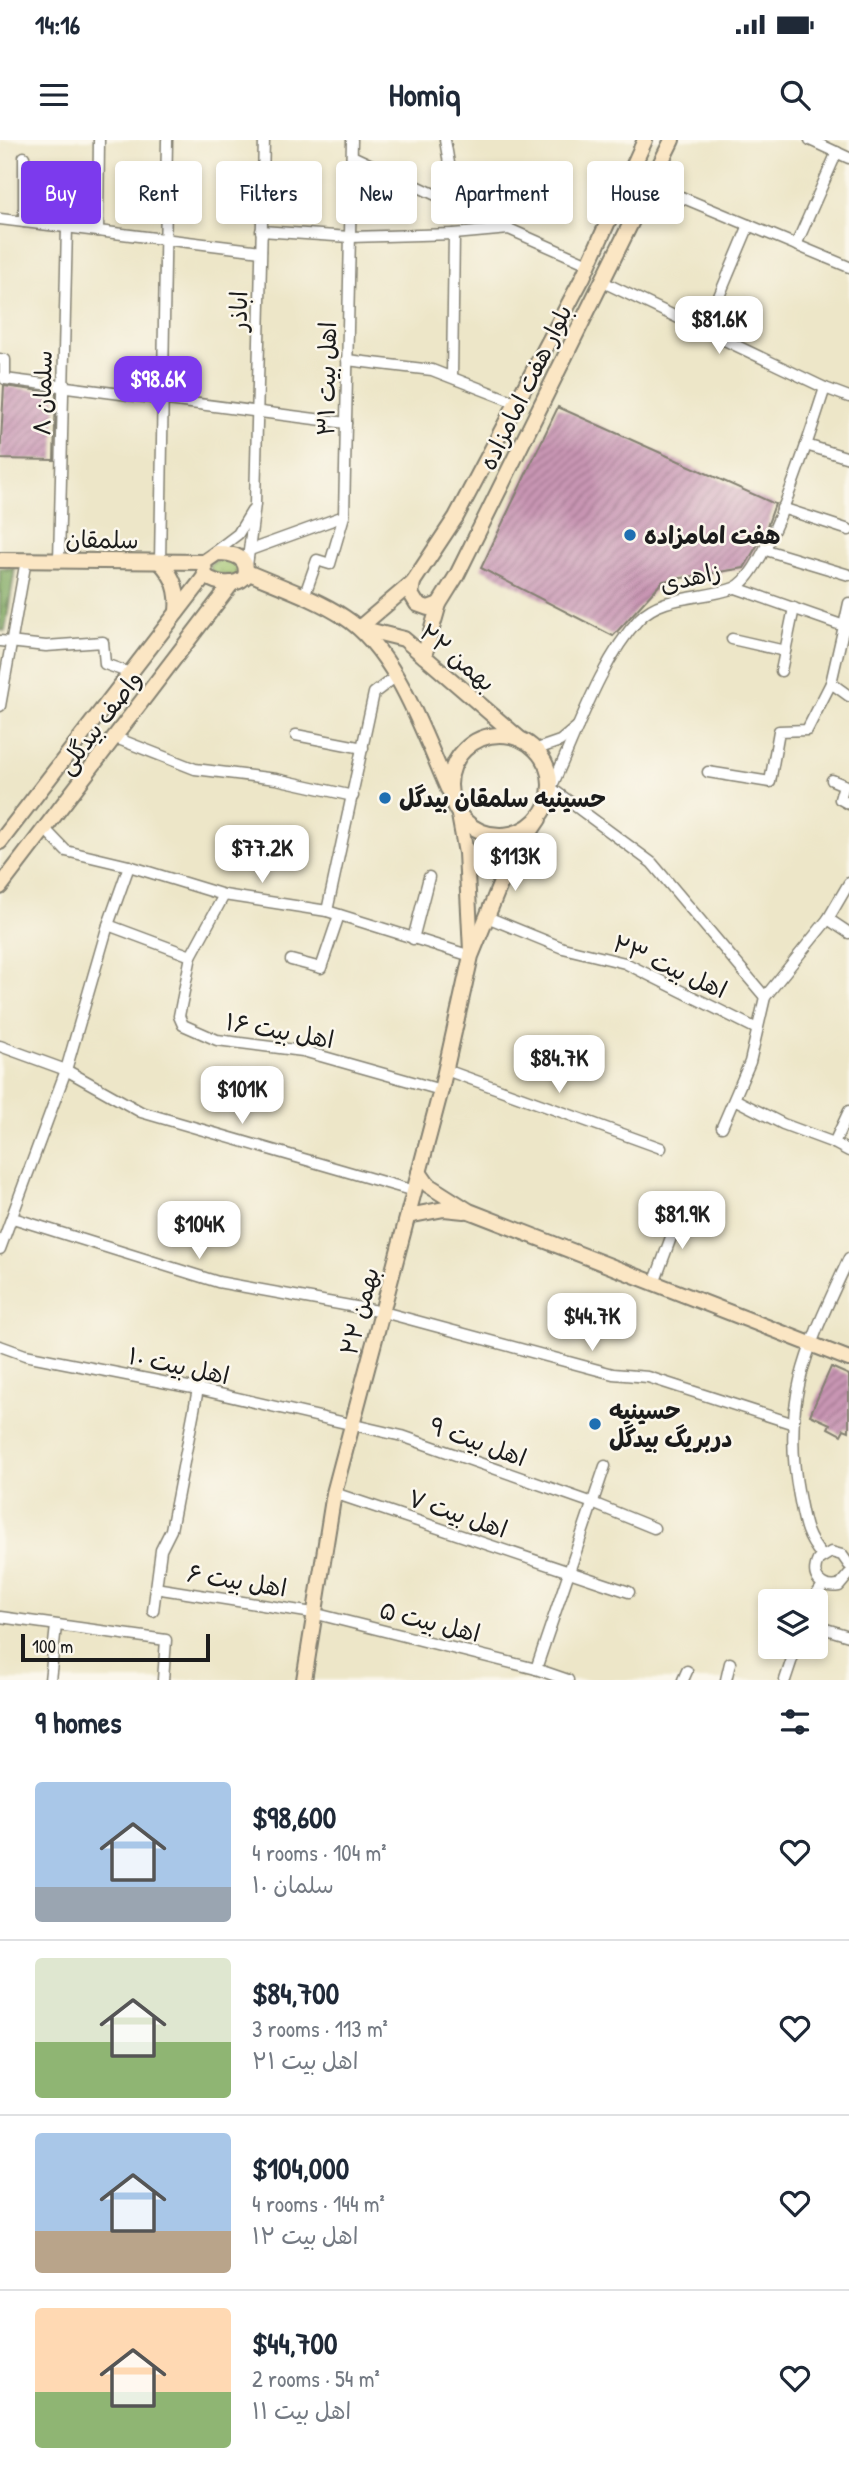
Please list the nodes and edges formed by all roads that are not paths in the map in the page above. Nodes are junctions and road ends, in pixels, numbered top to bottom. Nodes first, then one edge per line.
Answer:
1 (99, 140) edge
2 (167, 140) edge
3 (264, 140) edge
4 (352, 140) edge
5 (445, 140) edge
6 (672, 140) edge
7 (810, 140) edge
8 (644, 143) edge
9 (837, 152) junction
10 (664, 155) junction
11 (352, 156) junction
12 (24, 157) dead end
13 (849, 158) edge
14 (24, 161) edge
15 (449, 161) edge
16 (661, 161) edge
17 (431, 192) edge
18 (684, 198) edge
19 (0, 219) edge
20 (21, 222) edge
21 (41, 224) edge
22 (498, 224) edge
23 (631, 224) edge
24 (749, 225) junction
25 (67, 227) junction
26 (509, 229) junction
27 (98, 231) junction
28 (261, 231) junction
29 (454, 234) junction
30 (350, 237) junction
31 (167, 240) junction
32 (796, 245) junction
33 (261, 251) junction
34 (589, 264) junction
35 (849, 267) edge
36 (603, 282) junction
37 (704, 332) junction
38 (0, 359) edge
39 (347, 360) junction
40 (453, 377) junction
41 (825, 388) junction
42 (63, 389) junction
43 (849, 397) edge
44 (163, 401) junction
45 (517, 403) junction
46 (257, 411) junction
47 (346, 423) junction
48 (806, 445) junction
49 (849, 458) edge
50 (255, 504) junction
51 (782, 508) junction
52 (344, 516) junction
53 (849, 530) edge
54 (250, 550) junction
55 (766, 550) junction
56 (0, 560) edge
57 (26, 560) junction
58 (59, 561) junction
59 (160, 562) junction
60 (206, 565) junction
61 (247, 569) junction
62 (849, 575) edge
63 (413, 582) junction
64 (232, 583) junction
65 (736, 588) junction
66 (304, 597) junction
67 (849, 603) edge
68 (439, 604) junction
69 (794, 608) junction
70 (177, 612) junction
71 (359, 628) junction
72 (847, 629) edge
73 (732, 639) dead end
74 (5, 642) edge
75 (785, 651) junction
76 (424, 656) junction
77 (781, 671) dead end
78 (130, 673) junction
79 (395, 677) junction
80 (831, 683) junction
81 (849, 696) edge
82 (0, 706) edge
83 (583, 721) junction
84 (296, 735) dead end
85 (116, 738) junction
86 (519, 738) junction
87 (363, 748) junction
88 (537, 749) junction
89 (708, 772) dead end
90 (832, 780) dead end
91 (551, 788) junction
92 (450, 794) junction
93 (353, 796) junction
94 (849, 804) edge
95 (459, 815) junction
96 (538, 819) junction
97 (45, 830) junction
98 (0, 842) edge
99 (129, 866) junction
100 (429, 877) dead end
101 (849, 883) edge
102 (0, 887) edge
103 (224, 895) junction
104 (327, 911) junction
105 (339, 915) junction
106 (487, 917) junction
107 (828, 919) junction
108 (108, 925) junction
109 (849, 933) edge
110 (413, 939) junction
111 (191, 956) junction
112 (471, 956) junction
113 (291, 960) dead end
114 (765, 997) junction
115 (757, 1029) junction
116 (0, 1046) edge
117 (66, 1070) junction
118 (446, 1070) junction
119 (441, 1090) junction
120 (736, 1100) junction
121 (849, 1111) edge
122 (723, 1127) dead end
123 (834, 1143) junction
124 (661, 1148) dead end
125 (849, 1151) edge
126 (419, 1172) junction
127 (414, 1191) junction
128 (681, 1210) dead end
129 (469, 1211) junction
130 (408, 1216) junction
131 (13, 1219) junction
132 (0, 1249) edge
133 (849, 1258) edge
134 (655, 1281) junction
135 (383, 1312) junction
136 (810, 1343) junction
137 (0, 1346) edge
138 (849, 1359) edge
139 (198, 1389) junction
140 (791, 1423) junction
141 (350, 1424) junction
142 (604, 1466) dead end
143 (334, 1493) junction
144 (590, 1502) junction
145 (654, 1528) dead end
146 (822, 1556) junction
147 (849, 1565) edge
148 (568, 1573) junction
149 (849, 1574) edge
150 (823, 1585) junction
151 (155, 1588) junction
152 (820, 1589) edge
153 (629, 1592) dead end
154 (153, 1611) dead end
155 (313, 1613) junction
156 (0, 1617) edge
157 (57, 1626) junction
158 (828, 1630) edge
159 (849, 1636) edge
160 (792, 1659) edge
161 (730, 1664) dead end
162 (536, 1669) junction
163 (50, 1680) edge
164 (163, 1680) edge
165 (304, 1680) edge
166 (568, 1680) edge
167 (726, 1680) edge
168 (785, 1680) edge

1 - 27 street
2 - 31 street
3 - 28 street, اباذر
4 - 11 street, اهل بیت ۳۱
5 - 15 street
6 - 10 street, بلوار هفت امامزاده
7 - 9 street
8 - 10 street
8 - 34 street, بلوار هفت امامزاده
9 - 13 street
9 - 32 street
10 - 16 street, بلوار هفت امامزاده
11 - 17 street
11 - 30 street, اهل بیت ۳۱
12 - 14 street
18 - 24 street
19 - 20 street
21 - 25 street
22 - 26 street
23 - 36 street, بلوار هفت امامزاده
24 - 32 street
24 - 37 street
25 - 27 street
25 - 42 street, سلمان ۸
26 - 29 street
26 - 34 street
27 - 31 street
28 - 30 street
28 - 33 street, اباذر
29 - 30 street
29 - 40 street
30 - 39 street, اهل بیت ۳۱
31 - 33 street
31 - 44 street
32 - 35 street
33 - 46 street, اباذر
34 - 45 street, بلوار هفت امامزاده
36 - 37 street
36 - 68 street, بلوار هفت امامزاده
37 - 41 street
38 - 42 street
39 - 40 street
39 - 47 street, اهل بیت ۳۱
40 - 45 street
41 - 43 street
41 - 48 street, زاهدی
42 - 44 street
42 - 58 street, سلمان ۸
44 - 46 street
44 - 59 street
45 - 63 street, بلوار هفت امامزاده
46 - 47 street
46 - 50 street, اباذر
47 - 52 street, اهل بیت ۳۱
48 - 49 street
48 - 51 street, زاهدی
50 - 54 street, اباذر
50 - 60 street
51 - 53 street
51 - 55 street, زاهدی
52 - 54 street
52 - 66 street, اهل بیت ۳۱
54 - 61 street, اباذر
55 - 62 street
55 - 65 street, زاهدی
56 - 57 street, سلمقان
57 - 58 street, سلمقان
57 - 74 street
58 - 59 street, سلمقان
59 - 60 street, سلمقان
59 - 70 street
60 - 61 street
60 - 64 street
60 - 70 street, واصف بیدگلی
61 - 64 street
61 - 66 street, ۲۲ بهمن
63 - 68 street
63 - 71 street, بلوار هفت امامزاده
64 - 85 street, واصف بیدگلی
65 - 69 street
65 - 83 street, زاهدی
66 - 71 street, ۲۲ بهمن
67 - 72 street
68 - 76 street, بلوار هفت امامزاده
69 - 72 street
69 - 75 street
70 - 78 street, واصف بیدگلی
71 - 76 street, ۲۲ بهمن
71 - 79 street, ۲۲ بهمن
72 - 80 street
73 - 75 street
74 - 78 street
74 - 82 street
75 - 77 street
76 - 86 street, ۲۲ بهمن
78 - 98 street, واصف بیدگلی
79 - 87 street
79 - 92 street, ۲۲ بهمن
80 - 81 street
80 - 89 street
83 - 88 street, زاهدی
83 - 91 street, زاهدی
84 - 87 street
85 - 93 street
85 - 97 street, واصف بیدگلی
86 - 88 street
86 - 92 street
87 - 93 street
88 - 91 street
90 - 94 street
91 - 96 street
91 - 114 street
92 - 95 street
93 - 104 street
95 - 96 street
95 - 112 street, ۲۲ بهمن
96 - 106 street, ۲۲ بهمن
97 - 99 street
97 - 102 street, واصف بیدگلی
99 - 103 street
99 - 108 street
100 - 110 street
101 - 107 street
103 - 104 street
103 - 111 street
104 - 105 street
105 - 110 street
105 - 113 street
106 - 112 street, ۲۲ بهمن
106 - 115 street, اهل بیت ۲۳
107 - 109 street
107 - 114 street
108 - 111 street
108 - 117 street
110 - 112 street
111 - 119 street, اهل بیت ۱۶
112 - 118 street, ۲۲ بهمن
114 - 115 street
115 - 120 street
116 - 117 street
117 - 127 street
117 - 131 street
118 - 119 street, ۲۲ بهمن
118 - 124 street
119 - 126 street, ۲۲ بهمن
120 - 122 street
120 - 123 street
121 - 123 street
123 - 125 street
126 - 127 street, ۲۲ بهمن
126 - 129 street
127 - 130 street, ۲۲ بهمن
128 - 134 street
129 - 130 street
129 - 134 street
130 - 135 street, ۲۲ بهمن
131 - 132 street
131 - 135 street
133 - 136 street
134 - 136 street
135 - 140 street
135 - 141 street, ۲۲ بهمن
136 - 138 street
136 - 140 street
137 - 139 street, اهل بیت ۱۰
139 - 141 street, اهل بیت ۱۰
139 - 151 street
140 - 146 street
141 - 143 street, ۲۲ بهمن
141 - 144 street, اهل بیت ۹
142 - 144 street
143 - 148 street, اهل بیت ۷
143 - 155 street, ۲۲ بهمن
144 - 145 street, اهل بیت ۹
144 - 148 street
146 - 147 street
146 - 150 street
148 - 153 street, اهل بیت ۷
148 - 162 street
149 - 150 street
150 - 152 street
151 - 154 street
151 - 155 street, اهل بیت ۶
155 - 162 street, اهل بیت ۵
155 - 165 street, ۲۲ بهمن
156 - 157 street
157 - 163 street
157 - 164 street
158 - 159 street
160 - 168 street
161 - 167 street
162 - 166 street, اهل بیت ۵

